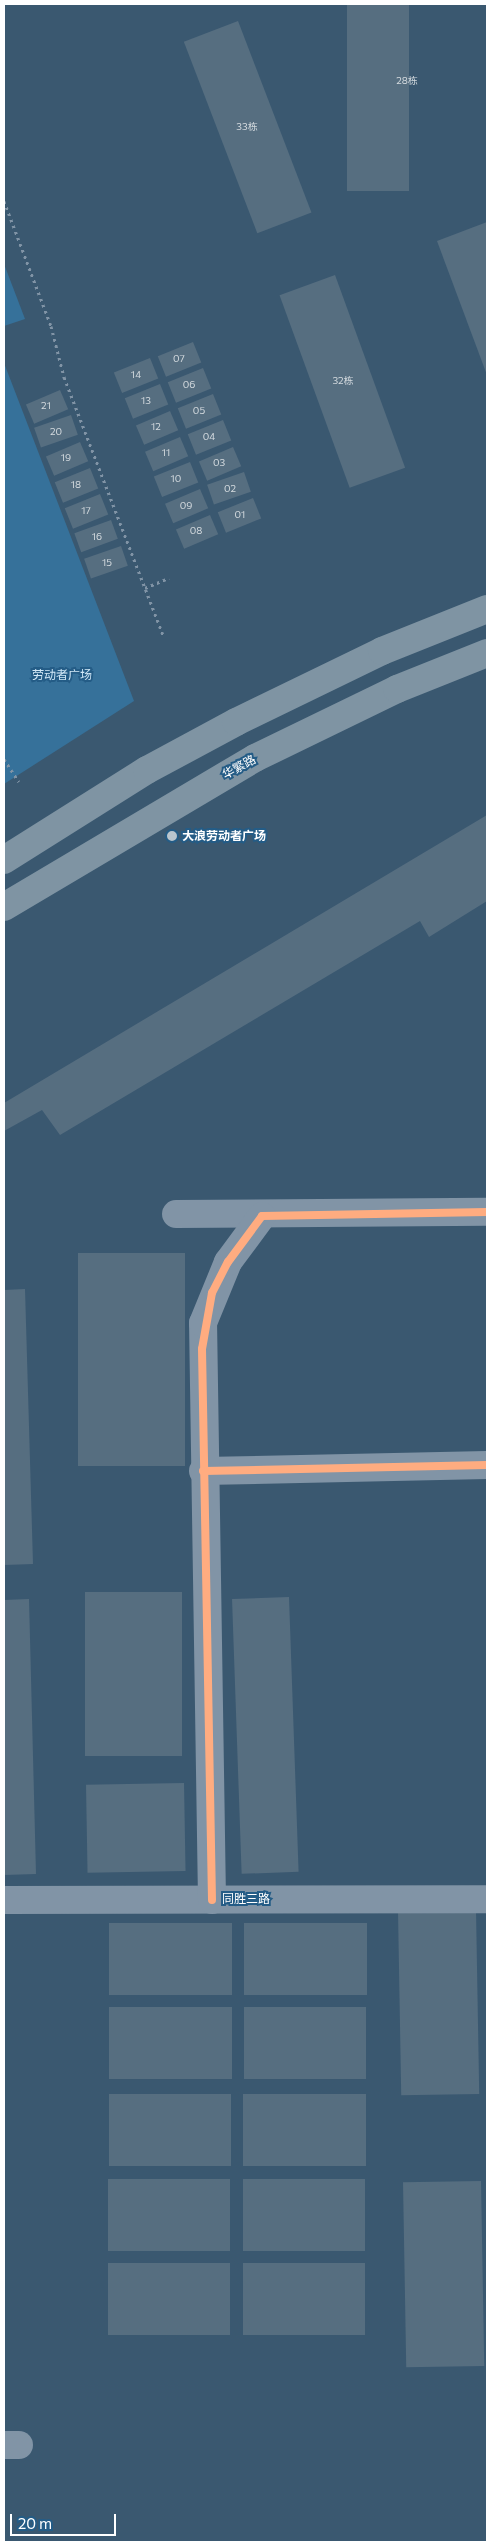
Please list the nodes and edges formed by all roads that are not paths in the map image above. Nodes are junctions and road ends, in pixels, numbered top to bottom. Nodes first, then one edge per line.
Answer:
1 (487, 609) edge
2 (487, 653) edge
3 (4, 860) edge
4 (4, 907) edge
5 (487, 1212) edge
6 (176, 1214) dead end
7 (262, 1216) junction
8 (487, 1465) edge
9 (203, 1471) junction
10 (487, 1899) edge
11 (4, 1900) edge
12 (212, 1900) junction

1 - 3 main road
2 - 4 main road, 华繁路
5 - 7 street
6 - 7 street
7 - 9 street
8 - 9 street
9 - 12 street
10 - 12 street, 同胜三路
11 - 12 street, 同胜三路

